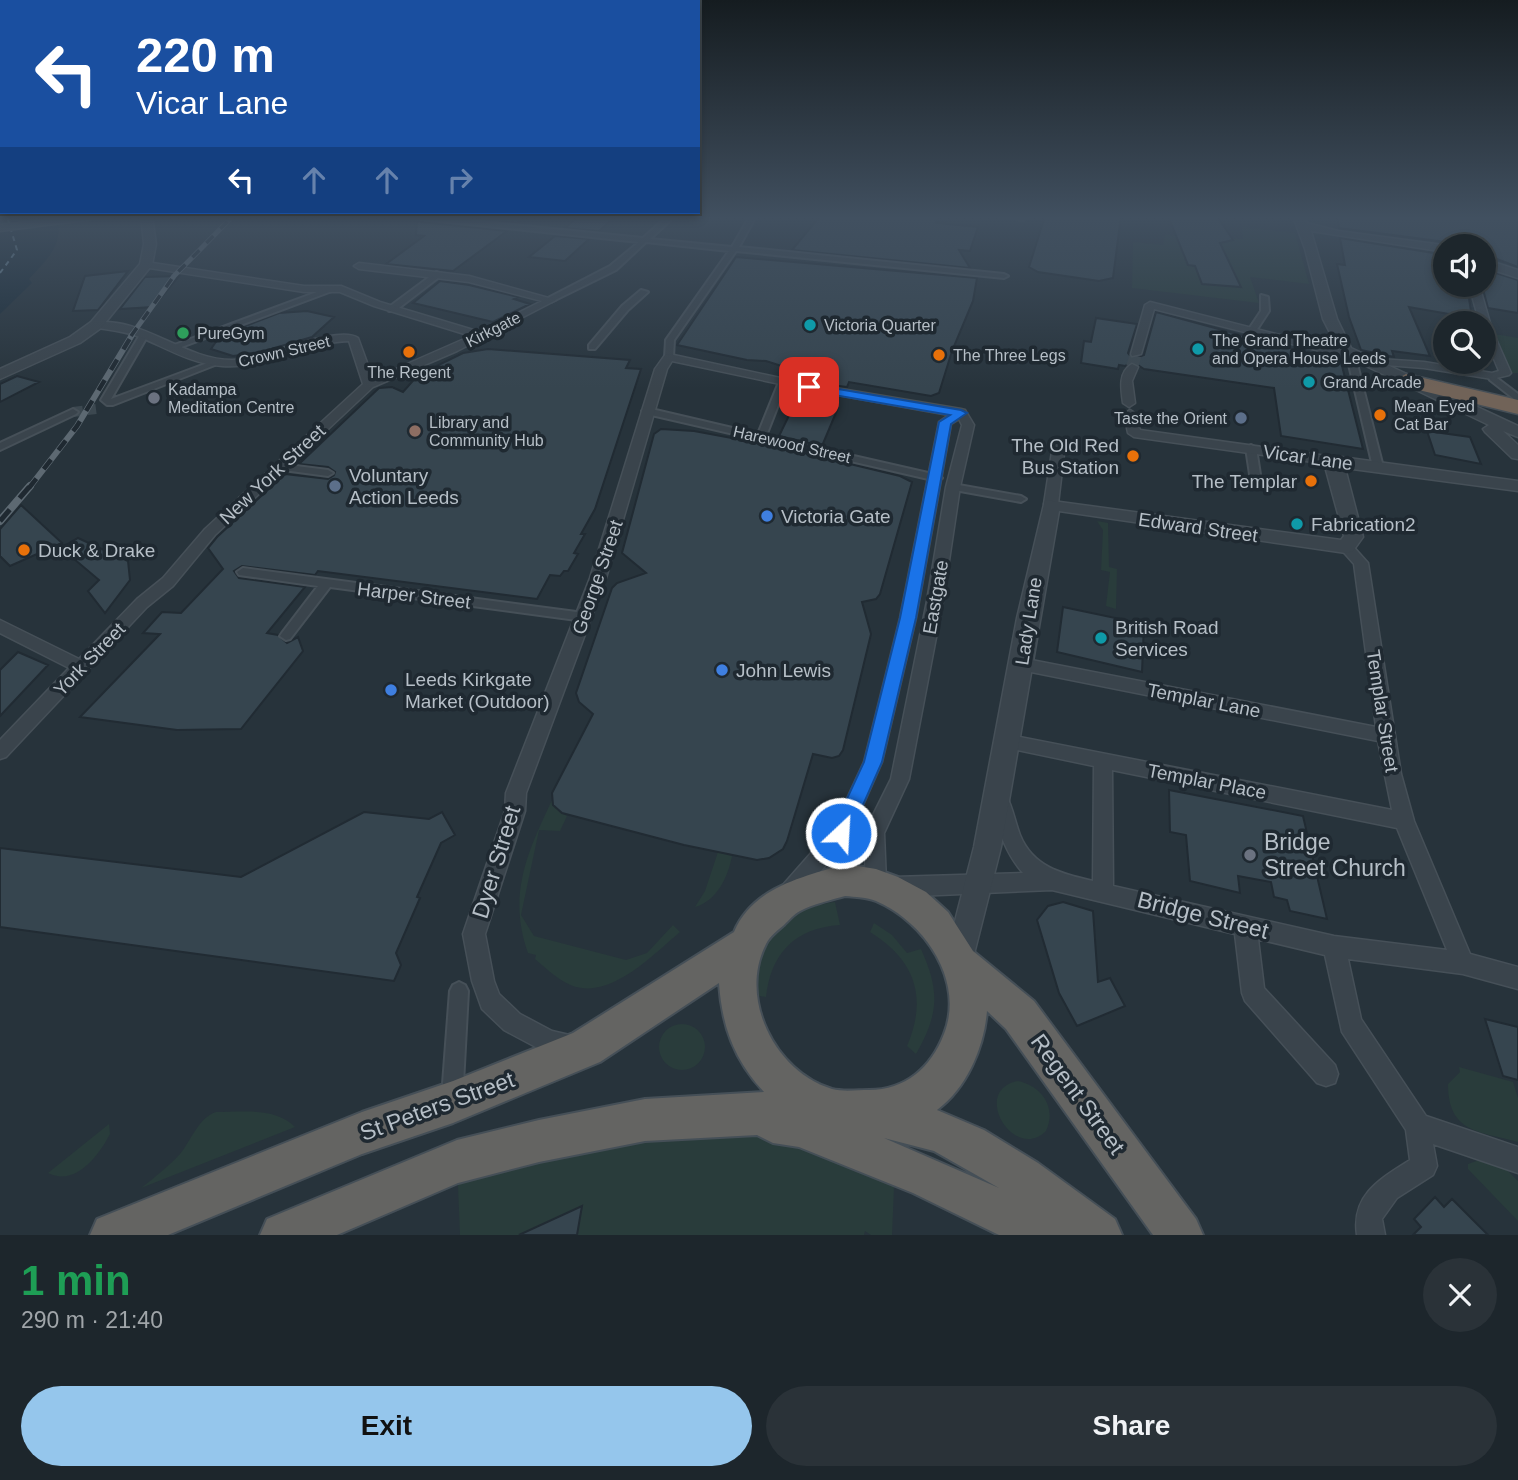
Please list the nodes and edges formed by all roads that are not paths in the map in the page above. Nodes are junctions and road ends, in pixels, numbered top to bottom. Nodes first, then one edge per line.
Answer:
1 (139, 274) edge
2 (206, 274) edge
3 (435, 274) edge
4 (439, 274) junction
5 (602, 274) edge
6 (716, 274) edge
7 (981, 274) edge
8 (1318, 274) edge
9 (1004, 276) dead end
10 (328, 291) junction
11 (644, 292) dead end
12 (1264, 297) dead end
13 (1477, 297) edge
14 (551, 300) junction
15 (392, 309) junction
16 (96, 325) junction
17 (1253, 329) junction
18 (144, 335) junction
19 (480, 335) junction
20 (173, 346) junction
21 (592, 346) dead end
22 (1136, 354) tunnel mouth
23 (668, 357) junction
24 (1357, 358) junction
25 (216, 363) junction
26 (1132, 367) tunnel mouth
27 (0, 375) edge
28 (1493, 378) dead end
29 (783, 382) junction
30 (369, 385) junction
31 (1416, 385) junction
32 (1518, 399) edge
33 (110, 403) junction
34 (1518, 407) edge
35 (96, 408) tunnel mouth
36 (647, 411) junction
37 (73, 412) tunnel mouth
38 (961, 413) junction
39 (1491, 429) junction
40 (1518, 432) edge
41 (761, 437) junction
42 (1518, 444) edge
43 (1059, 445) dead end
44 (0, 447) edge
45 (1251, 448) junction
46 (1518, 454) edge
47 (1341, 462) junction
48 (280, 467) junction
49 (1378, 467) junction
50 (325, 472) dead end
51 (1518, 477) edge
52 (937, 478) junction
53 (1256, 481) dead end
54 (1481, 482) junction
55 (1518, 486) edge
56 (953, 487) junction
57 (1518, 494) edge
58 (1021, 499) dead end
59 (1051, 504) junction
60 (1346, 547) junction
61 (179, 568) joint
62 (243, 572) dead end
63 (327, 583) junction
64 (584, 617) junction
65 (0, 626) edge
66 (286, 636) dead end
67 (1021, 664) junction
68 (81, 667) junction
69 (1387, 736) junction
70 (538, 741) joint
71 (1009, 742) junction
72 (0, 752) edge
73 (1103, 760) junction
74 (998, 797) junction
75 (1405, 821) junction
76 (1052, 881) junction
77 (979, 884) junction
78 (880, 886) junction
79 (1102, 891) junction
80 (785, 897) junction
81 (1245, 925) junction
82 (745, 945) junction
83 (1335, 947) junction
84 (961, 962) junction
85 (1462, 963) junction
86 (1518, 978) edge
87 (459, 990) dead end
88 (586, 1048) junction
89 (1326, 1074) dead end
90 (453, 1084) dead end
91 (847, 1112) junction
92 (734, 1116) junction
93 (1418, 1126) junction
94 (1518, 1160) edge
95 (113, 1235) edge
96 (283, 1235) edge
97 (1048, 1235) edge
98 (1099, 1235) edge
99 (1180, 1235) edge
100 (1371, 1235) edge

1 - 16 street
2 - 10 street
3 - 4 street
4 - 14 street
4 - 15 street
5 - 14 street, Kirkgate
6 - 23 street
7 - 9 street
8 - 24 street
10 - 15 street
10 - 20 street
11 - 21 street
12 - 17 street
13 - 24 street
14 - 19 street, Kirkgate
15 - 19 street
16 - 18 street, Crown Street
16 - 27 street
17 - 22 street
17 - 24 street
18 - 20 street, Crown Street
18 - 33 street
19 - 30 street, Kirkgate
20 - 25 street, Crown Street
23 - 29 street
23 - 36 street, George Street
24 - 31 street
24 - 49 street
25 - 30 street, Crown Street
25 - 33 street
26 - 45 street, Vicar Lane
28 - 32 street
29 - 38 street
29 - 41 street
30 - 48 street, New York Street
31 - 34 highway
31 - 39 street
31 - 40 street
33 - 35 street
36 - 41 street, Harewood Street
36 - 64 street, George Street
37 - 44 street
38 - 52 street, Eastgate
38 - 56 street, Eastgate
39 - 42 street
39 - 46 street
41 - 52 street, Harewood Street
43 - 59 street, Lady Lane
45 - 47 street, Vicar Lane
45 - 53 street
47 - 49 street, Vicar Lane
47 - 60 street
48 - 50 street
48 - 61 street, New York Street
49 - 54 street, Vicar Lane
51 - 54 street, Vicar Lane
52 - 80 street, Eastgate
54 - 55 street, Vicar Lane
54 - 57 street, Vicar Lane
56 - 58 street
56 - 78 street, Eastgate
59 - 60 street, Edward Street
59 - 67 street, Lady Lane
60 - 69 street, Templar Street
61 - 68 street, York Street
62 - 63 street, Harper Street
63 - 64 street, Harper Street
63 - 66 street
64 - 70 street, George Street
65 - 68 street
67 - 69 street, Templar Lane
67 - 71 street, Lady Lane
68 - 72 street, York Street
69 - 75 street, Templar Street
70 - 88 street, Dyer Street
71 - 73 street, Templar Place
71 - 74 street, Lady Lane
73 - 75 street, Templar Place
73 - 79 street
74 - 76 street, Lady Lane
74 - 77 street, Lady Lane
75 - 85 street, Templar Street
76 - 77 street, Bridge Street
76 - 79 street, Bridge Street
77 - 78 street, Bridge Street
77 - 84 street, Lady Lane
78 - 80 highway, Eastgate
78 - 84 highway, Eastgate
79 - 81 street, Bridge Street
80 - 82 highway, Eastgate
81 - 83 street, Bridge Street
81 - 89 street
82 - 88 highway, St Peters Street
82 - 91 highway, Eastgate
83 - 85 street, Bridge Street
83 - 93 street
84 - 91 highway, Eastgate
84 - 99 highway, Regent Street
85 - 86 street, Bridge Street
87 - 90 street
88 - 95 highway, St Peters Street
91 - 92 highway
91 - 98 highway
92 - 96 highway
92 - 97 highway
93 - 94 street
93 - 100 street

